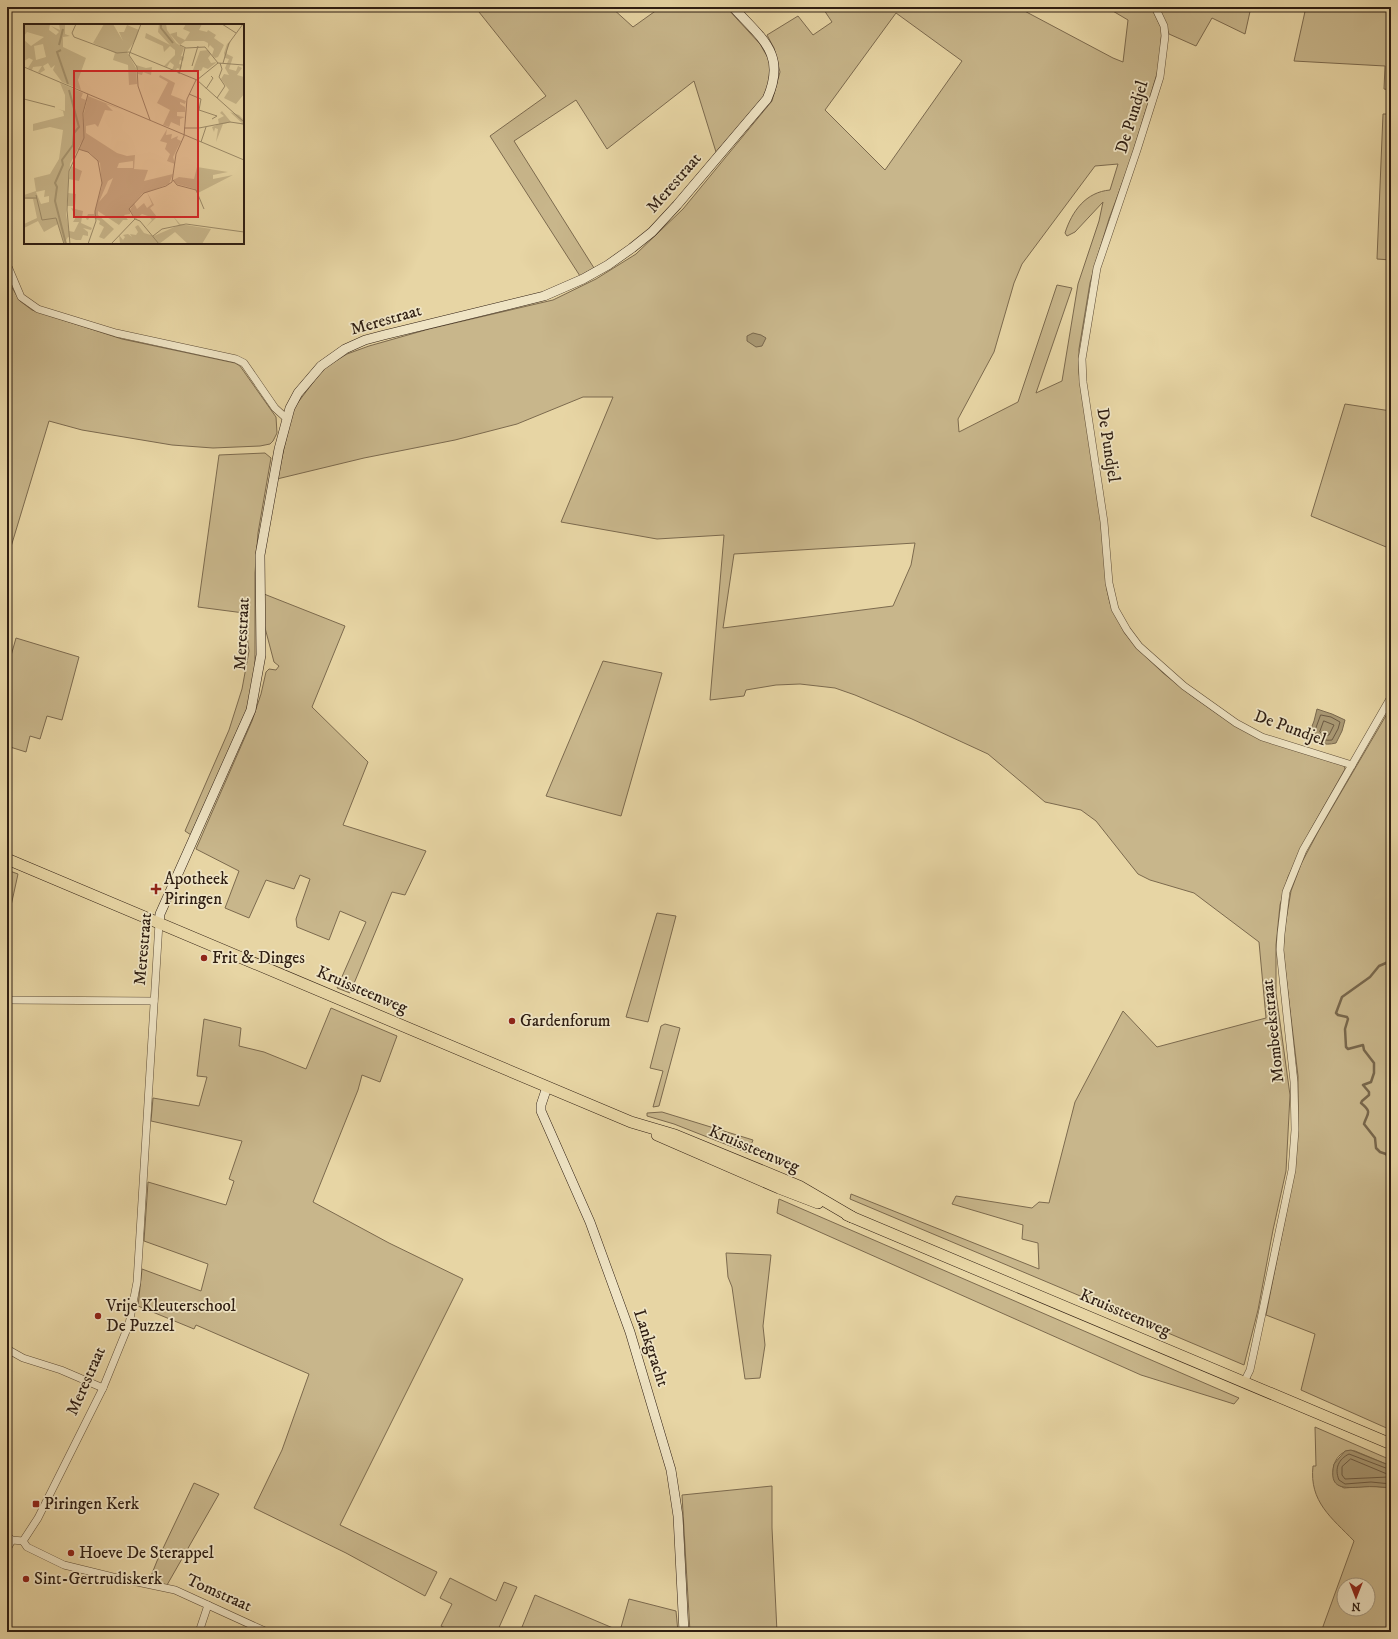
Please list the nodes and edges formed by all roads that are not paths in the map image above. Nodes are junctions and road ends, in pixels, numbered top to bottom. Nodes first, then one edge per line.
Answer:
1 (733, 7) edge
2 (1155, 7) edge
3 (7, 264) edge
4 (286, 418) junction
5 (1391, 697) edge
6 (1352, 765) junction
7 (7, 859) edge
8 (159, 923) junction
9 (7, 1000) edge
10 (154, 1001) junction
11 (547, 1087) junction
12 (7, 1350) edge
13 (1244, 1382) junction
14 (103, 1388) junction
15 (1388, 1444) edge
16 (9, 1538) edge
17 (23, 1541) junction
18 (7, 1549) edge
19 (208, 1604) junction
20 (199, 1632) edge
21 (267, 1632) edge
22 (684, 1632) edge

1 - 4 street, Merestraat
2 - 6 street, De Pundjel
3 - 4 street
4 - 8 street, Merestraat
5 - 6 street, Mombeekstraat
6 - 13 street, Mombeekstraat
7 - 8 main road, Kruissteenweg
8 - 10 street, Merestraat
8 - 11 main road, Kruissteenweg
9 - 10 street
10 - 14 street, Merestraat
11 - 13 main road, Kruissteenweg
11 - 22 street, Lankgracht
12 - 14 street
13 - 15 main road, Kruissteenweg
14 - 17 street, Merestraat
16 - 17 street
16 - 18 street
17 - 19 street, Tomstraat
19 - 20 street
19 - 21 street, Tomstraat

